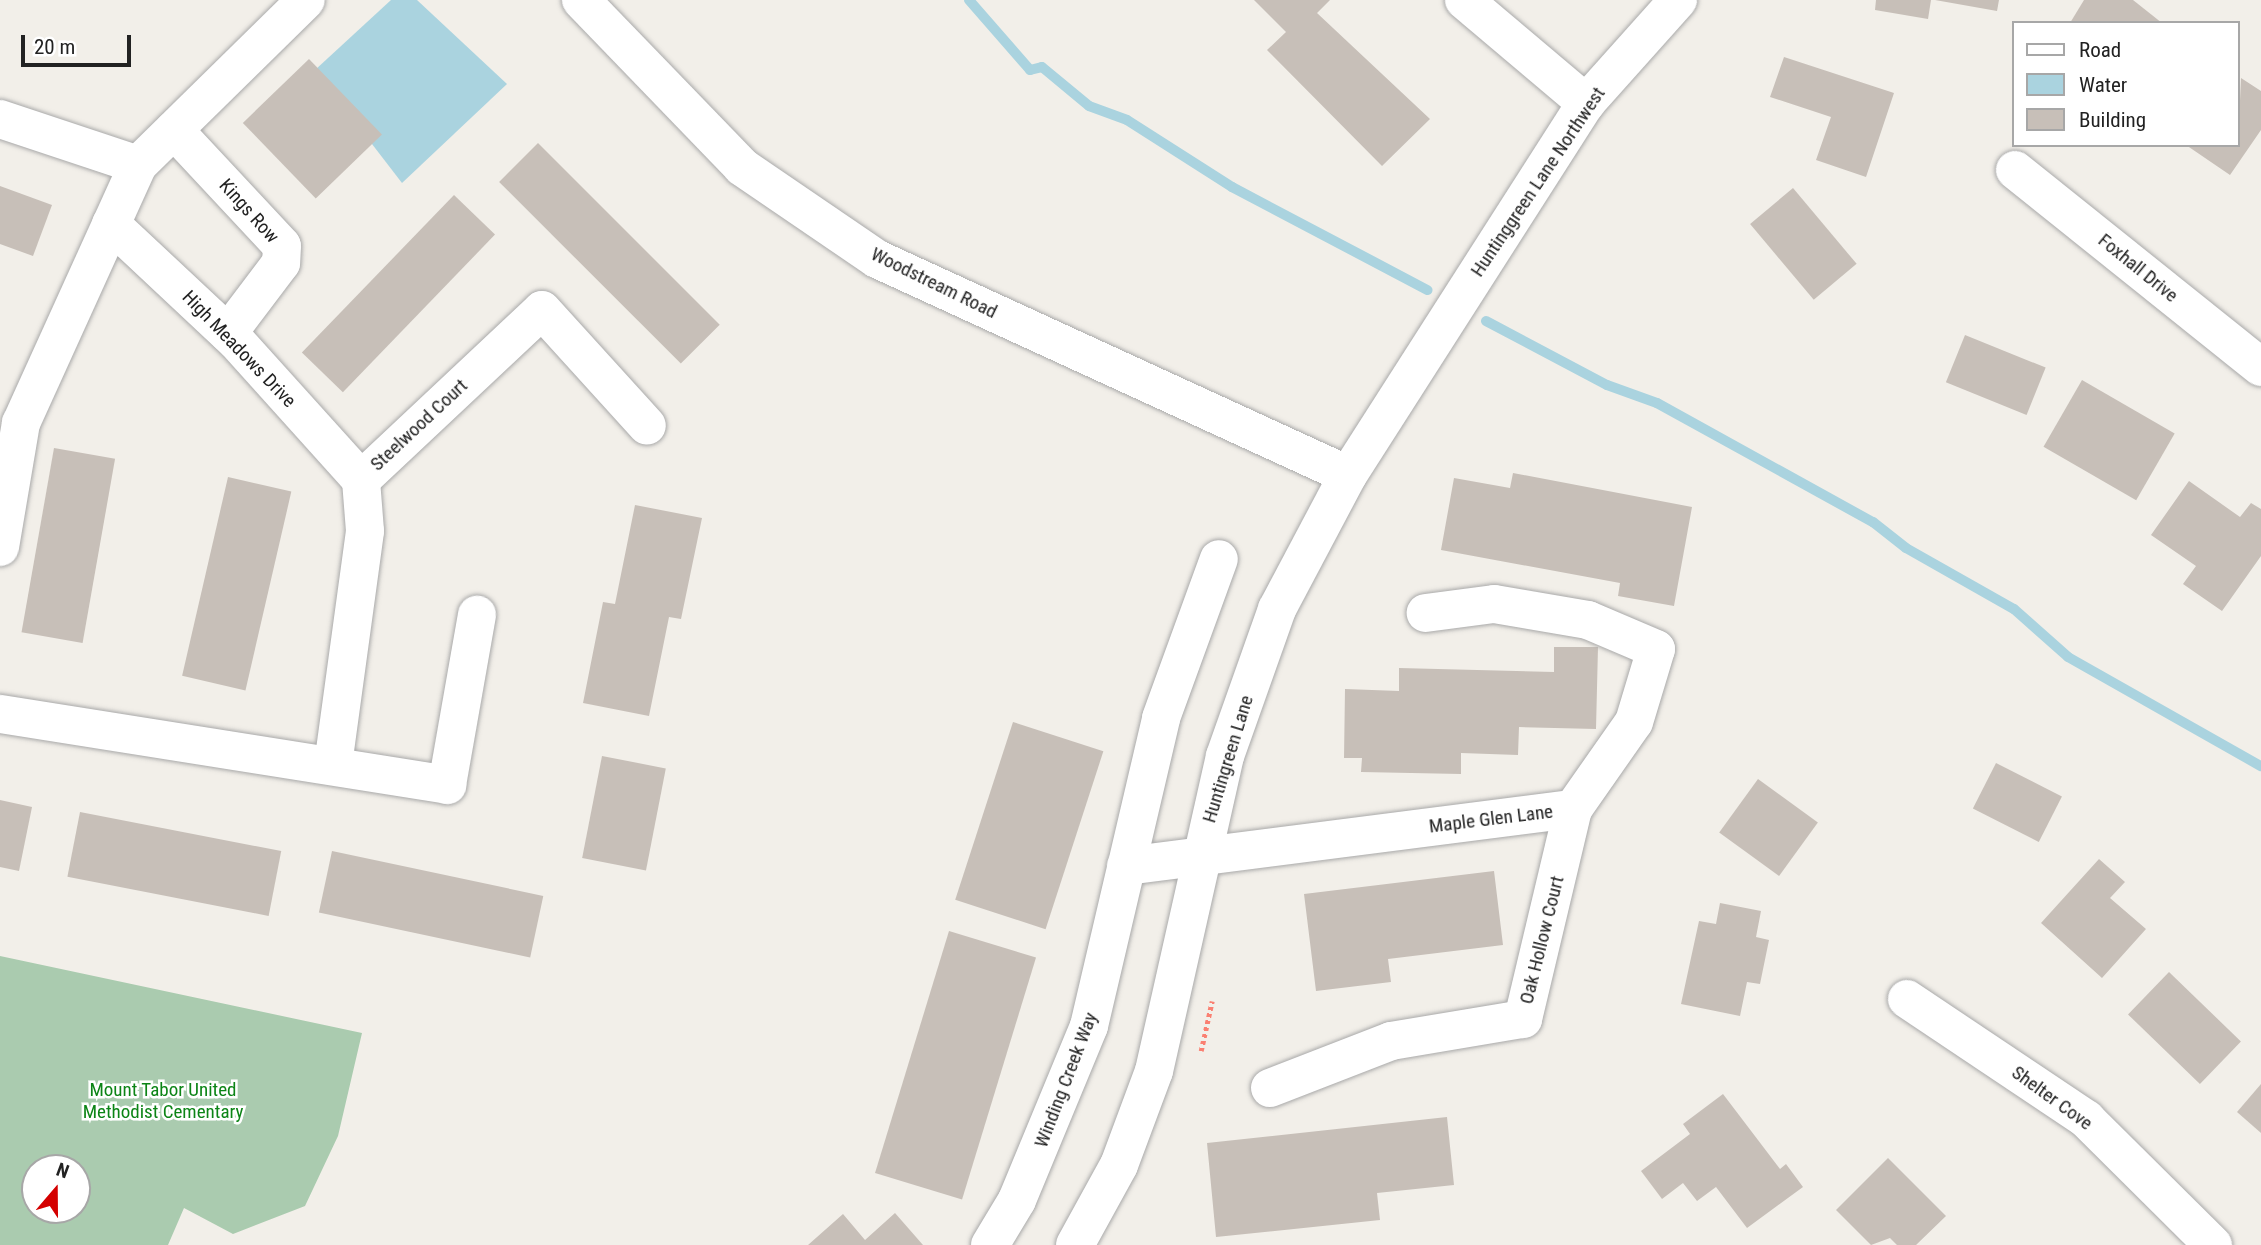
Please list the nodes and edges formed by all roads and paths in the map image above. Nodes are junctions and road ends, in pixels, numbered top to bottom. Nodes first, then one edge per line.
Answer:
1 (306, 0) edge
2 (582, 0) edge
3 (1464, 0) edge
4 (1678, 0) edge
5 (1586, 103) junction
6 (0, 119) edge
7 (174, 130) junction
8 (138, 165) junction
9 (2015, 170) dead end
10 (111, 224) junction
11 (1458, 303) joint
12 (228, 333) junction
13 (2261, 366) edge
14 (647, 426) dead end
15 (1348, 475) junction
16 (361, 480) junction
17 (4, 507) edge
18 (0, 547) edge
19 (1219, 559) dead end
20 (1426, 613) dead end
21 (477, 615) dead end
22 (0, 714) edge
23 (333, 765) junction
24 (1573, 809) junction
25 (1201, 855) junction
26 (1126, 866) junction
27 (1213, 992) dead end
28 (1907, 999) dead end
29 (1198, 1057) dead end
30 (1270, 1088) dead end
31 (990, 1245) edge
32 (1075, 1245) edge
33 (2213, 1245) edge

1 - 7 street
2 - 15 street, Woodstream Road
3 - 5 street
4 - 5 street, Huntinggreen Lane Northwest
5 - 11 street, Huntinggreen Lane Northwest
6 - 8 street
7 - 8 street
7 - 12 street, Kings Row
8 - 10 street
9 - 13 street, Foxhall Drive
10 - 12 street, High Meadows Drive
10 - 17 street
11 - 15 street, Huntingreen Lane
12 - 16 street, High Meadows Drive
14 - 16 street, Steelwood Court
15 - 25 street, Huntingreen Lane
16 - 23 street, Steelwood Court
17 - 18 street
19 - 26 street, Winding Creek Way
20 - 24 street, Maple Glen Lane
21 - 23 street
22 - 23 street
24 - 25 street, Maple Glen Lane
24 - 30 street, Oak Hollow Court
25 - 26 street
25 - 32 street, Huntingreen Lane
26 - 31 street, Winding Creek Way
27 - 29 path
28 - 33 street, Shelter Cove

